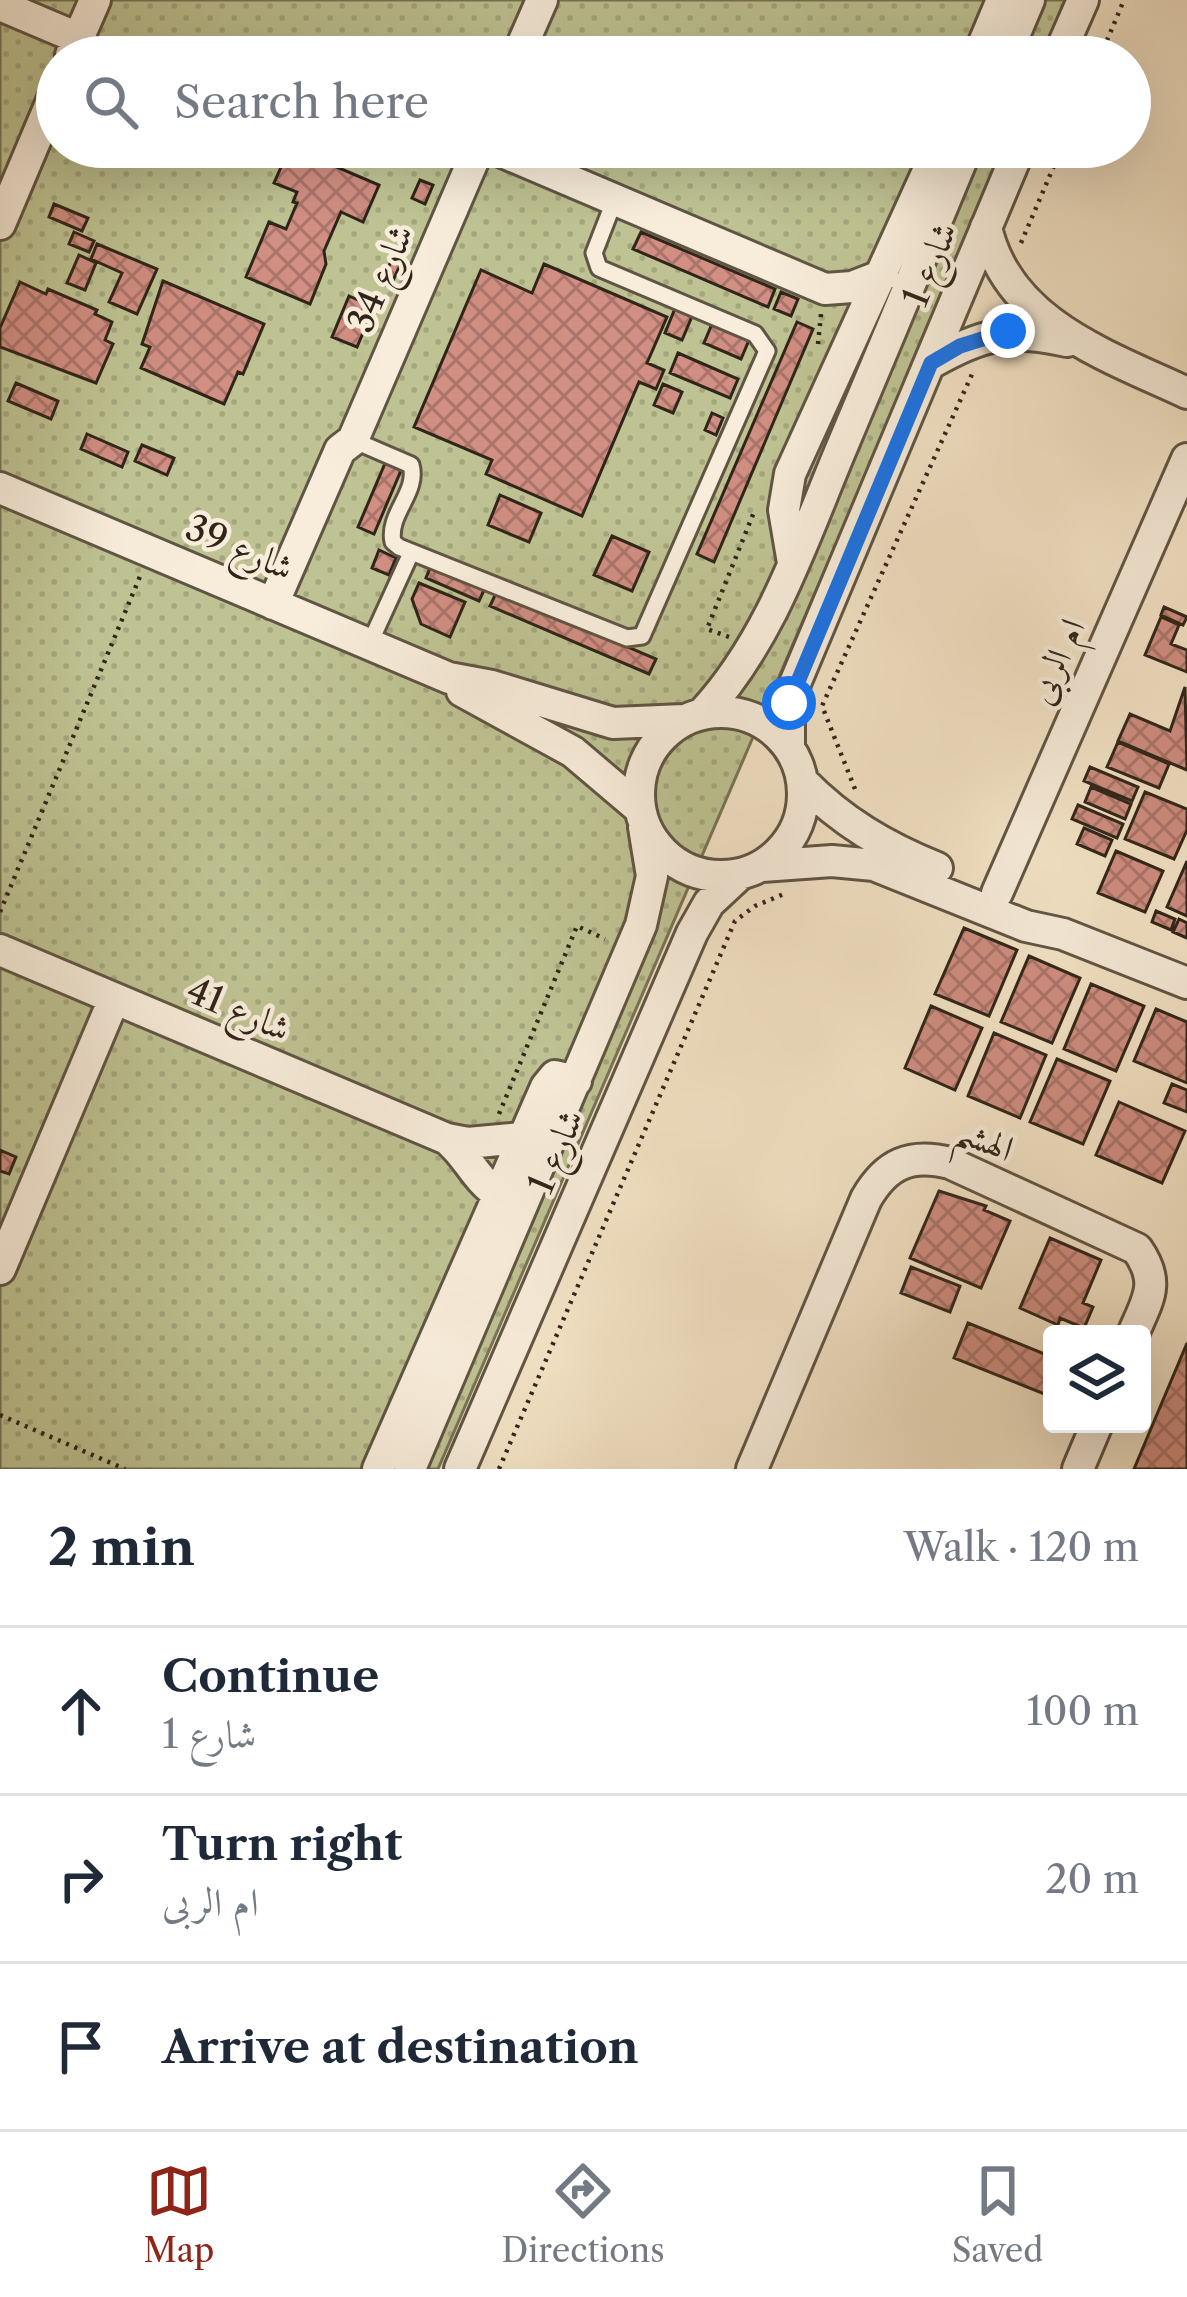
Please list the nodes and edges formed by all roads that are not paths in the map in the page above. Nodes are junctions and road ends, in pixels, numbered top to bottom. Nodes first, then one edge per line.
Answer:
1 (94, 0) edge
2 (542, 0) edge
3 (1002, 0) edge
4 (1029, 0) edge
5 (1083, 0) edge
6 (0, 4) edge
7 (55, 36) edge
8 (80, 36) edge
9 (526, 36) edge
10 (987, 36) edge
11 (1014, 36) edge
12 (1067, 36) edge
13 (36, 139) edge
14 (469, 168) edge
15 (541, 168) edge
16 (930, 168) edge
17 (958, 168) edge
18 (1011, 168) edge
19 (616, 199) junction
20 (0, 224) edge
21 (986, 227) junction
22 (884, 274) junction
23 (825, 289) junction
24 (851, 344) junction
25 (1081, 344) junction
26 (931, 363) junction
27 (1187, 393) edge
28 (352, 440) junction
29 (1187, 459) edge
30 (0, 488) edge
31 (411, 553) junction
32 (793, 565) junction
33 (282, 608) junction
34 (370, 645) junction
35 (449, 679) junction
36 (693, 717) junction
37 (789, 747) junction
38 (802, 781) junction
39 (642, 817) junction
40 (751, 870) junction
41 (997, 893) junction
42 (1063, 934) junction
43 (0, 950) edge
44 (1187, 983) edge
45 (114, 999) junction
46 (576, 1081) junction
47 (521, 1138) junction
48 (447, 1139) junction
49 (497, 1193) junction
50 (0, 1269) edge
51 (1137, 1325) edge
52 (1092, 1433) edge
53 (462, 1467) edge
54 (378, 1469) edge
55 (410, 1469) edge
56 (752, 1469) edge
57 (1078, 1469) edge

1 - 8 street
2 - 9 street
3 - 10 street
4 - 11 street
5 - 12 street
6 - 7 street
13 - 20 street
14 - 28 street, شارع 34
15 - 19 street
16 - 22 street, شارع 1
17 - 32 street, شارع 1
18 - 21 street, شارع 1
19 - 23 street
19 - 31 lane
21 - 25 street
21 - 26 street, شارع 1
22 - 23 street
22 - 24 street, شارع 1
23 - 24 street
24 - 32 street, شارع 1
25 - 26 street
25 - 27 street
26 - 37 street, شارع 1
28 - 31 lane
28 - 33 street, شارع 34
29 - 41 street, ام الربى
30 - 33 street, شارع 39
31 - 34 lane
32 - 36 street, شارع 1
33 - 34 street, شارع 39
34 - 35 street, شارع 39
35 - 36 street, شارع 39
35 - 39 street, شارع 39
36 - 37 street
36 - 39 street
37 - 38 street
38 - 40 street
38 - 41 street
39 - 40 street
39 - 46 street, شارع 1
40 - 42 street
40 - 53 street, شارع 1
41 - 42 street
42 - 44 street
43 - 45 street, شارع 41
45 - 48 street, شارع 41
45 - 50 street
46 - 47 street, شارع 1
46 - 55 street, شارع 1
47 - 48 street, شارع 41
47 - 49 street, شارع 1
48 - 49 street, شارع 41
49 - 54 street, شارع 1
51 - 56 street, الهشم
52 - 57 street

